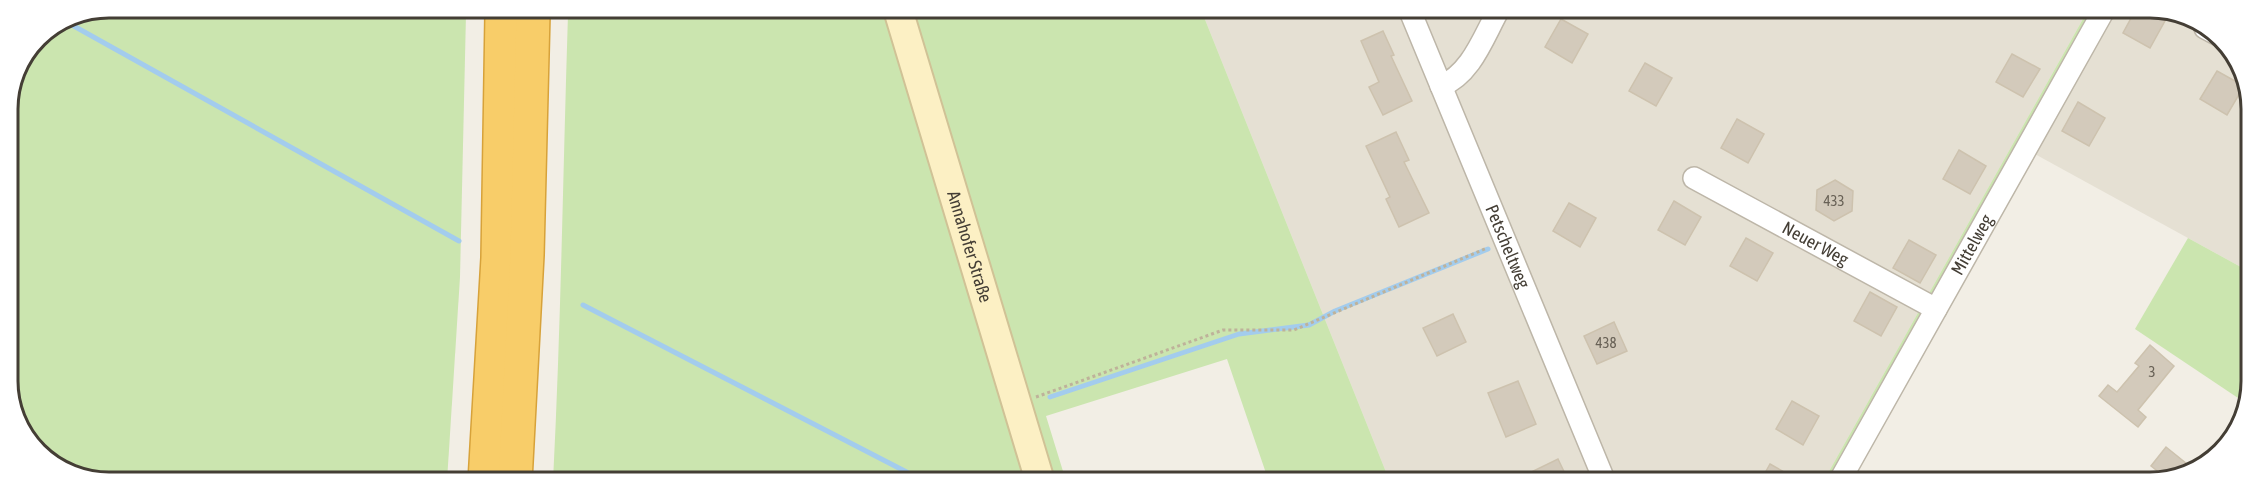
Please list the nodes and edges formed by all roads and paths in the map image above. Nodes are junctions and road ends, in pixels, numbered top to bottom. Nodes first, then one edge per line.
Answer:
1 (502, 18) edge
2 (533, 18) edge
3 (900, 18) edge
4 (1413, 18) edge
5 (1494, 18) edge
6 (2100, 18) edge
7 (1441, 86) junction
8 (1694, 178) dead end
9 (1505, 241) junction
10 (1936, 309) junction
11 (1016, 404) junction
12 (486, 472) edge
13 (515, 472) edge
14 (1037, 472) edge
15 (1601, 472) edge
16 (1845, 472) edge

1 - 12 highway
2 - 13 highway
3 - 11 street, Annahofer Straße
4 - 7 street, Petscheltweg
5 - 7 street
6 - 10 street, Mittelweg
7 - 9 street, Petscheltweg
8 - 10 street, Neuer Weg
9 - 11 path
9 - 15 street, Petscheltweg
10 - 16 street, Mittelweg
11 - 14 street, Annahofer Straße

